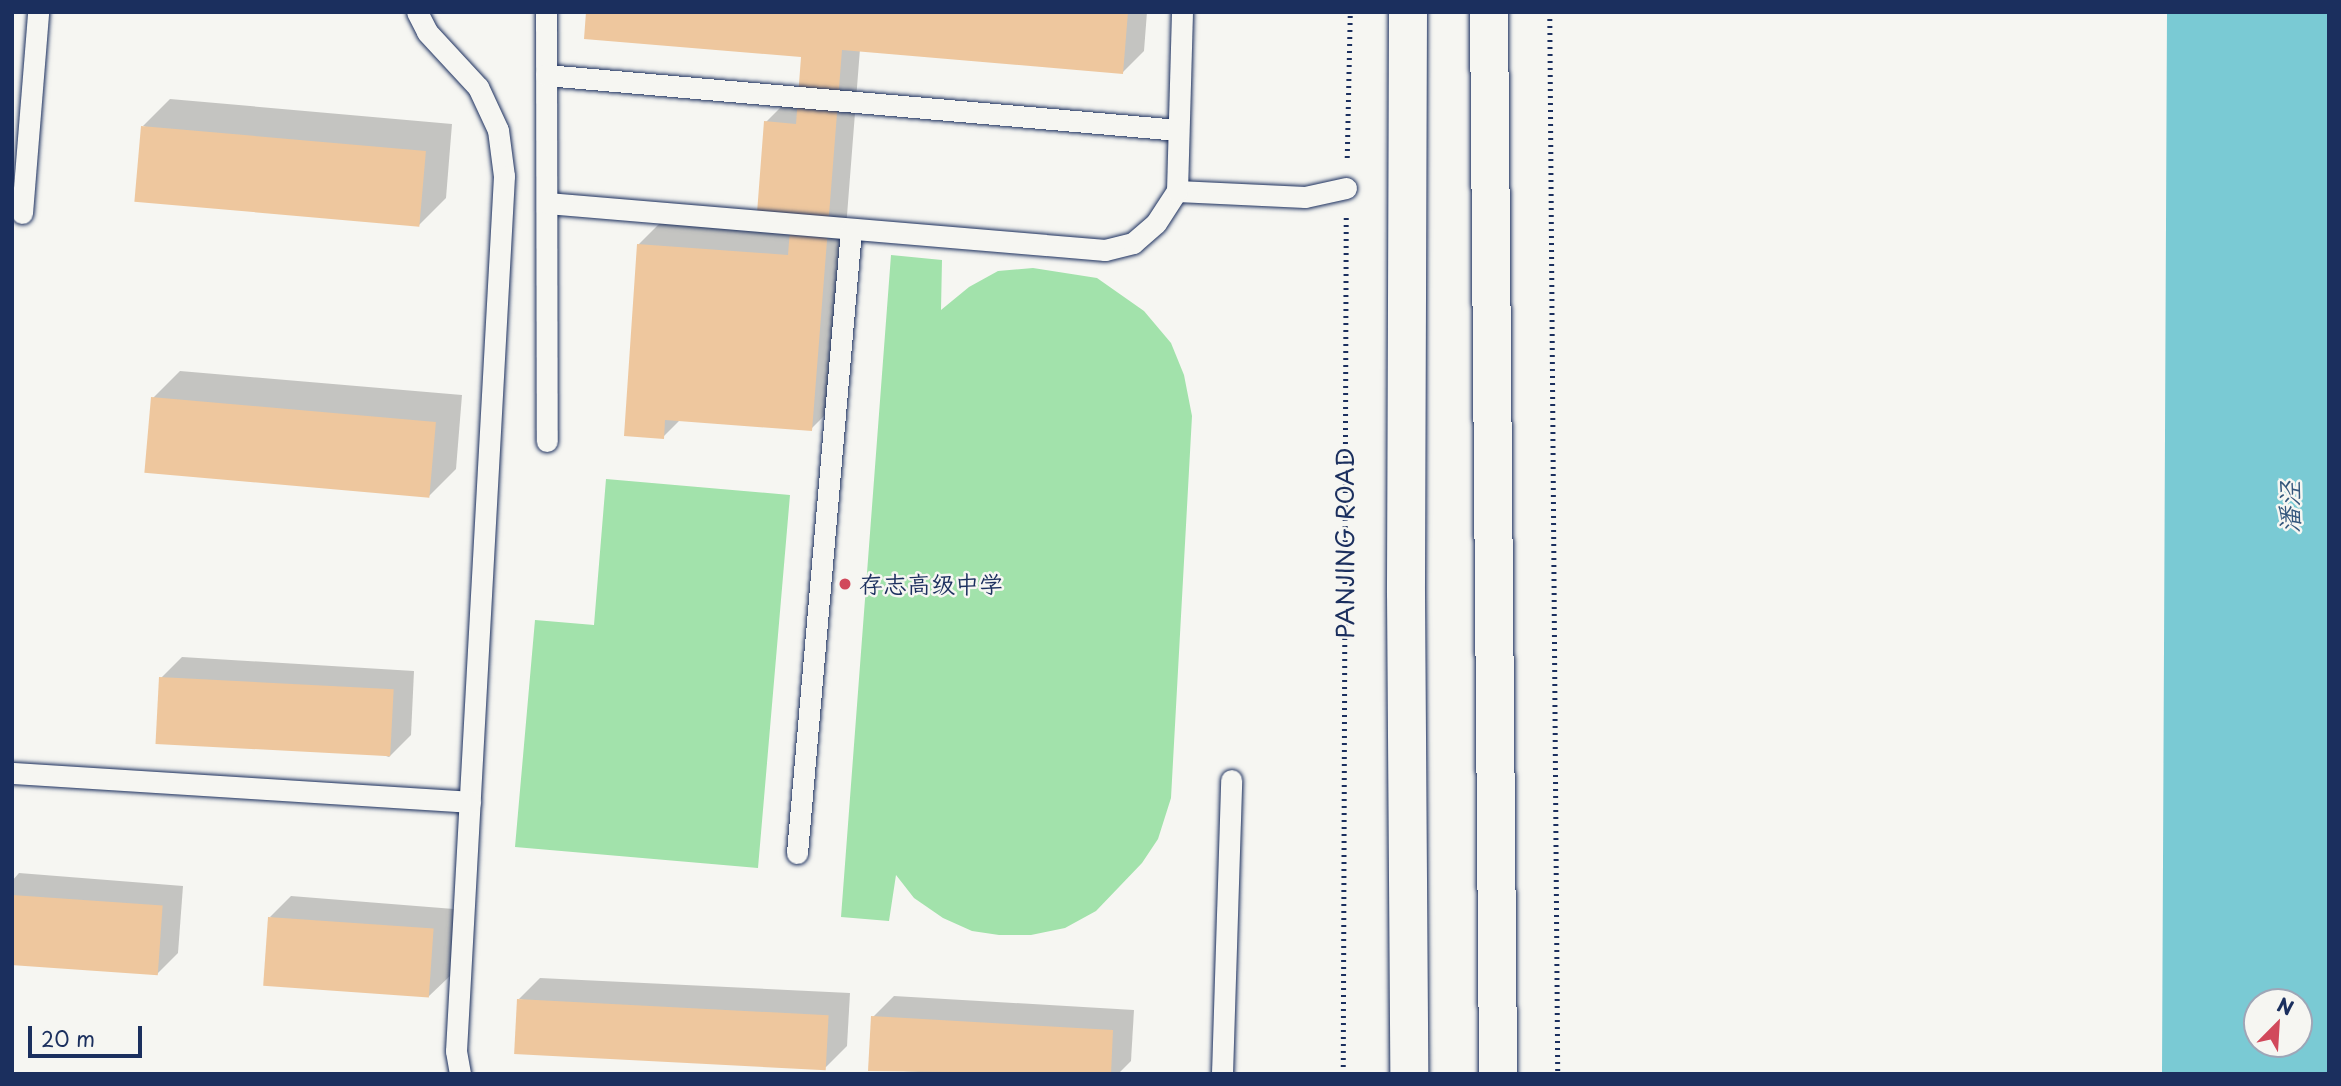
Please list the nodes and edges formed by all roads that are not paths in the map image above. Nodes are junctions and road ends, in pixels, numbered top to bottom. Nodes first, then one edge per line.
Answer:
1 (38, 12) edge
2 (417, 12) edge
3 (546, 12) edge
4 (1182, 12) edge
5 (1408, 12) edge
6 (1489, 12) edge
7 (546, 75) junction
8 (1178, 130) junction
9 (1346, 188) road end
10 (1177, 191) junction
11 (547, 203) junction
12 (22, 213) dead end
13 (851, 229) junction
14 (547, 441) dead end
15 (12, 773) edge
16 (1231, 780) dead end
17 (470, 802) junction
18 (797, 853) dead end
19 (460, 1074) edge
20 (1222, 1074) edge
21 (1409, 1074) edge
22 (1498, 1074) edge

1 - 12 lane
2 - 17 lane
3 - 7 lane
4 - 8 lane
5 - 21 main road
6 - 22 main road
7 - 8 lane
7 - 11 lane
8 - 10 lane
9 - 10 lane
10 - 13 lane
11 - 13 lane
11 - 14 lane
13 - 18 lane
15 - 17 lane
16 - 20 lane
17 - 19 lane

